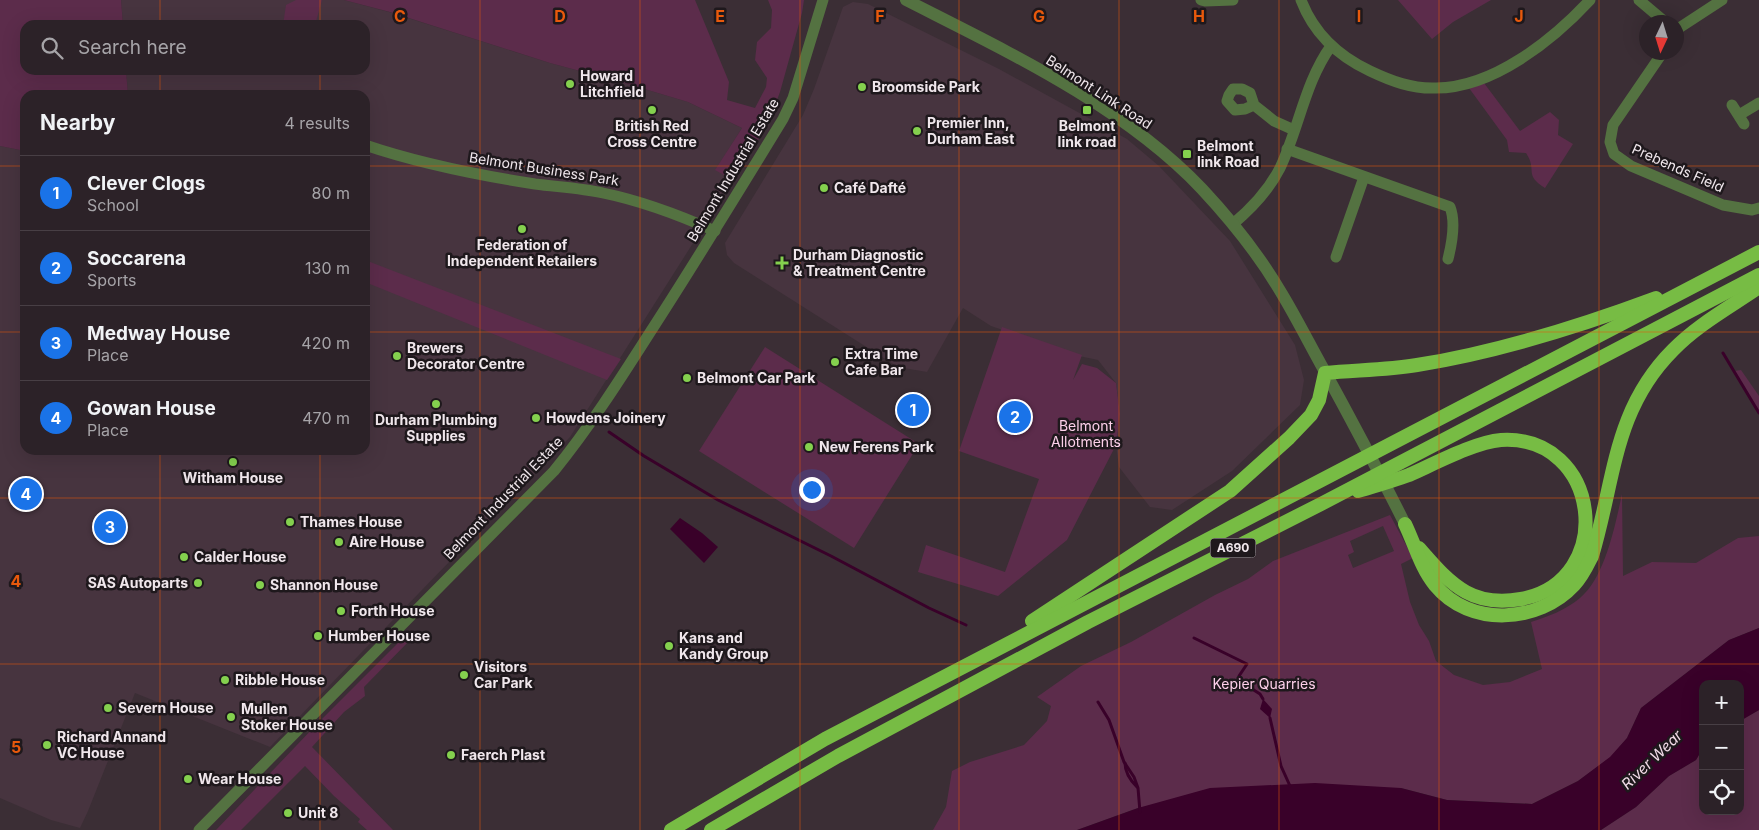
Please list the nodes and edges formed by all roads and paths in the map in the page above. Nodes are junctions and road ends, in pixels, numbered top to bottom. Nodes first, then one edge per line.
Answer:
1 (823, 0) edge
2 (906, 0) edge
3 (1201, 0) edge
4 (1233, 0) edge
5 (1301, 0) edge
6 (1590, 0) edge
7 (1639, 0) edge
8 (1722, 0) edge
9 (1657, 15) edge
10 (1684, 25) edge
11 (1331, 46) junction
12 (1658, 60) edge
13 (1759, 103) edge
14 (1254, 105) dead end
15 (1732, 105) dead end
16 (1294, 130) junction
17 (370, 146) edge
18 (1287, 149) junction
19 (1364, 176) junction
20 (1759, 208) edge
21 (1234, 224) junction
22 (715, 231) junction
23 (1759, 252) edge
24 (1336, 257) dead end
25 (1448, 259) dead end
26 (1759, 275) edge
27 (1712, 277) junction
28 (1759, 287) edge
29 (1325, 373) junction
30 (1321, 504) junction
31 (1405, 524) joint
32 (1415, 544) junction
33 (935, 680) junction
34 (199, 830) edge
35 (671, 830) edge
36 (711, 830) edge

1 - 22 street, Belmont Industrial Estate
2 - 21 street, Belmont Link Road
3 - 4 street
5 - 11 street
6 - 11 street
7 - 9 street
8 - 10 street
11 - 16 street
12 - 20 street, Prebends Field
13 - 15 street
14 - 16 street
16 - 18 street
17 - 22 street, Belmont Business Park
18 - 19 street
18 - 21 street
19 - 24 street
19 - 25 street
21 - 29 street, Belmont Link Road
22 - 34 street, Belmont Industrial Estate
23 - 27 highway, A690
26 - 30 highway, A690
27 - 29 highway
27 - 33 highway, A690
28 - 32 highway
29 - 31 street, Belmont Link Road
29 - 33 highway
30 - 32 highway
30 - 36 highway, A690
31 - 32 highway
33 - 35 highway, A690

